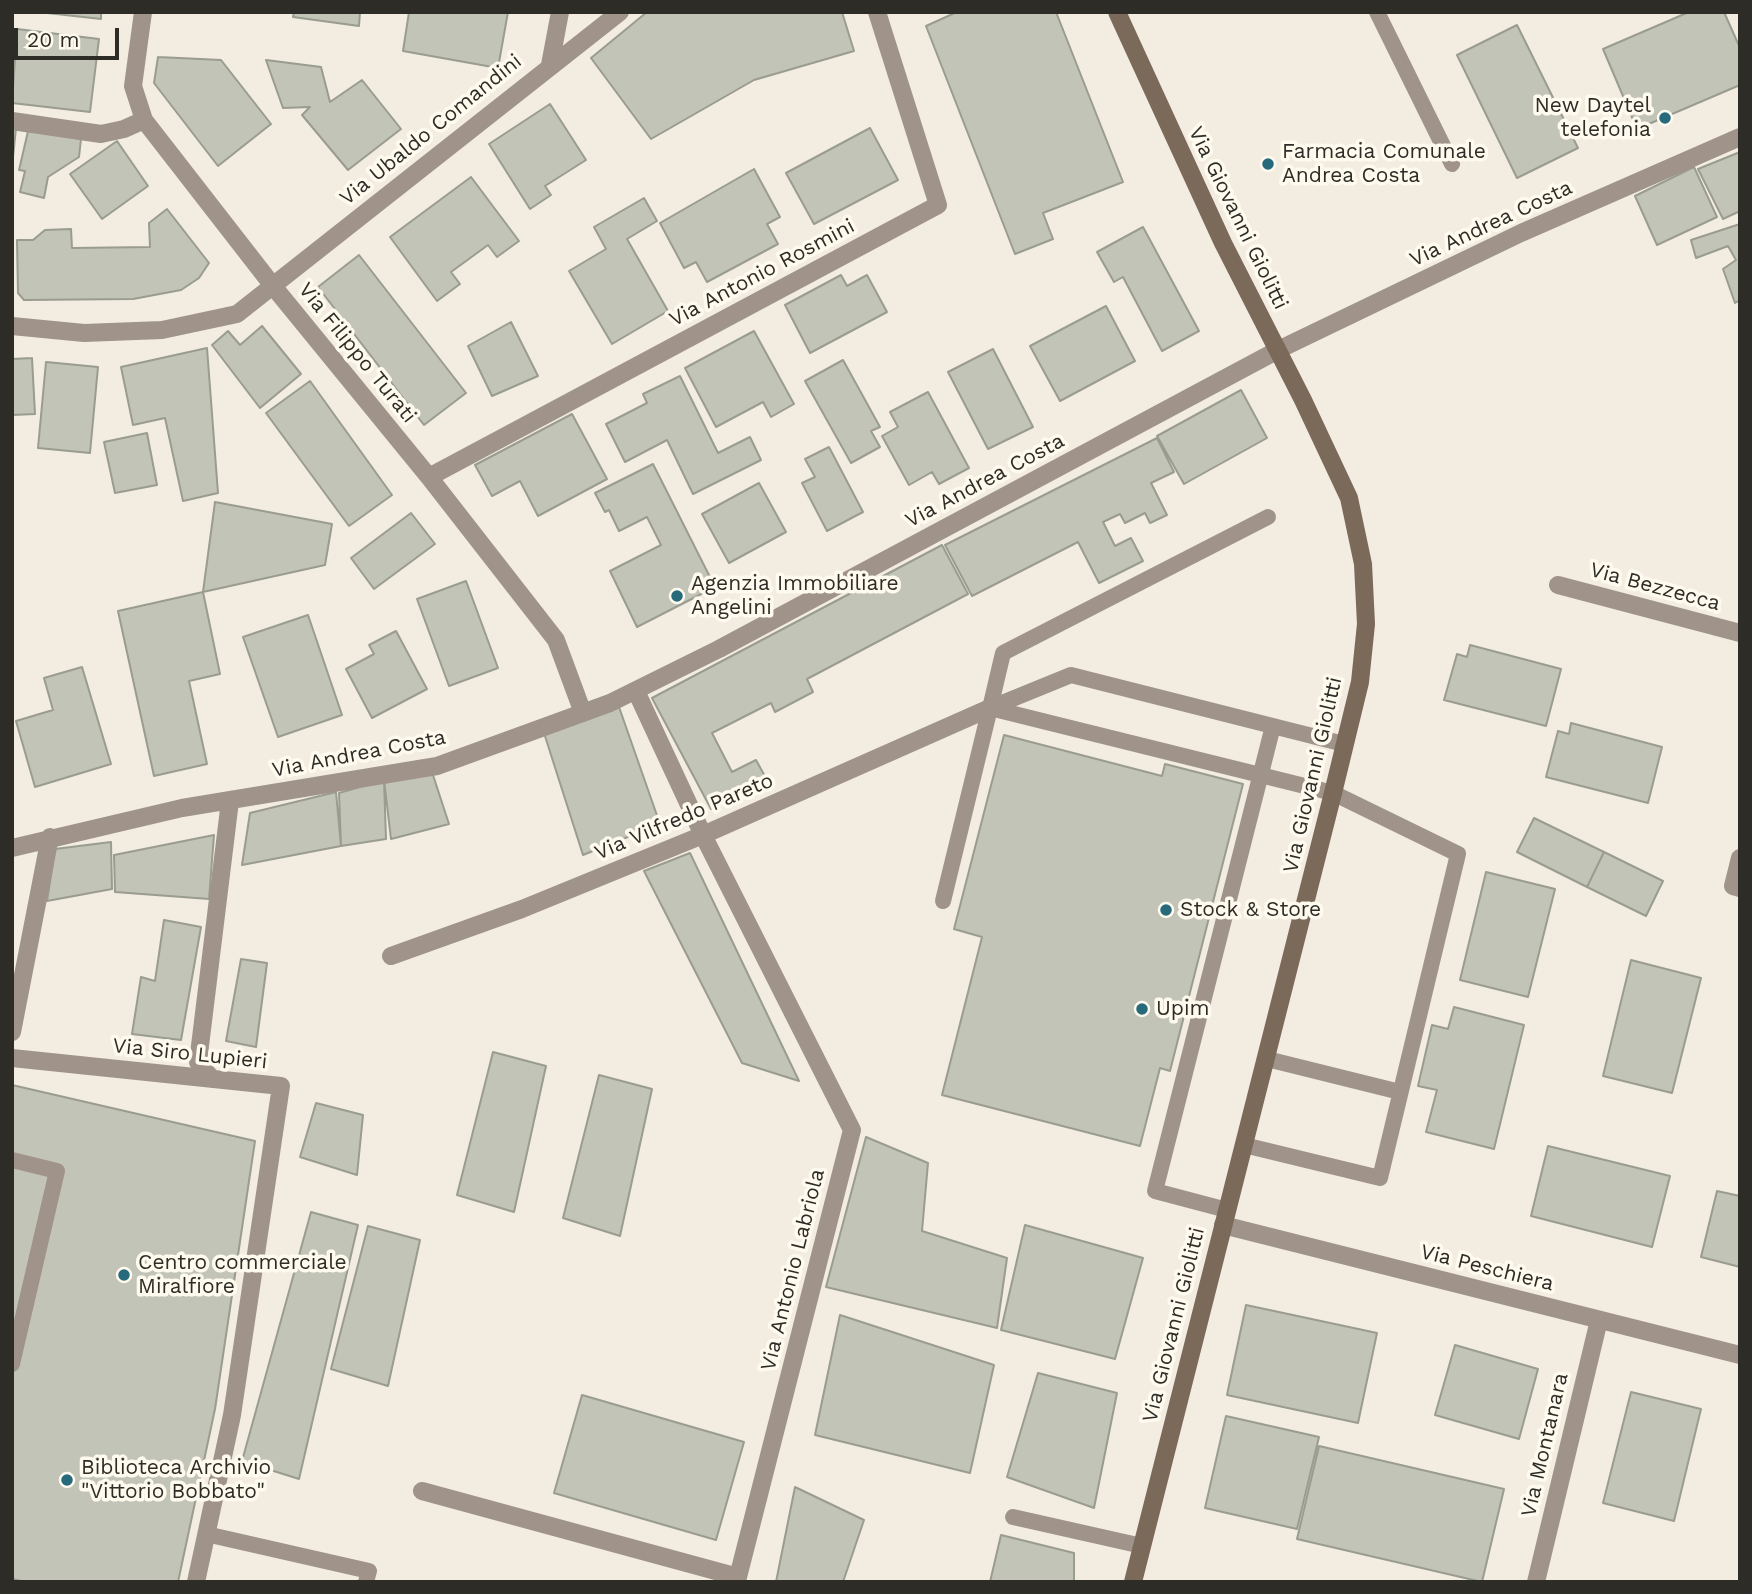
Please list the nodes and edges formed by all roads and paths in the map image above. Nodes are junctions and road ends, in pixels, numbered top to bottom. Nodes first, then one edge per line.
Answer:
1 (144, 12) edge
2 (559, 12) edge
3 (620, 12) edge
4 (877, 12) edge
5 (1117, 12) edge
6 (1377, 12) edge
7 (550, 65) junction
8 (144, 120) junction
9 (12, 121) edge
10 (1740, 137) edge
11 (1452, 164) dead end
12 (273, 286) junction
13 (12, 326) edge
14 (1278, 350) junction
15 (429, 477) junction
16 (1268, 517) dead end
17 (1558, 585) dead end
18 (1740, 633) edge
19 (636, 691) junction
20 (990, 708) junction
21 (583, 713) junction
22 (1273, 726) junction
23 (1345, 744) junction
24 (1261, 775) junction
25 (1333, 793) junction
26 (230, 801) junction
27 (703, 835) junction
28 (50, 837) junction
29 (12, 848) edge
30 (1740, 858) edge
31 (1740, 888) edge
32 (943, 901) dead end
33 (391, 956) dead end
34 (12, 1032) edge
35 (12, 1058) edge
36 (1267, 1059) junction
37 (212, 1079) junction
38 (1400, 1092) junction
39 (1244, 1145) junction
40 (12, 1160) edge
41 (1225, 1218) junction
42 (1599, 1320) junction
43 (1740, 1355) edge
44 (12, 1364) edge
45 (422, 1491) dead end
46 (1013, 1517) dead end
47 (206, 1534) junction
48 (1142, 1546) junction
49 (195, 1582) edge
50 (366, 1582) edge
51 (1133, 1582) edge
52 (1536, 1582) edge

1 - 8 street, Via Filippo Turati
2 - 7 street
3 - 7 street, Via Ubaldo Comandini
4 - 15 street, Via Antonio Rosmini
5 - 14 street, Via Giovanni Giolitti
6 - 11 lane
7 - 12 street, Via Ubaldo Comandini
8 - 9 street
8 - 12 street, Via Filippo Turati
10 - 14 street, Via Andrea Costa
12 - 13 street, Via Ubaldo Comandini
12 - 15 street, Via Filippo Turati
14 - 19 street, Via Andrea Costa
14 - 23 street, Via Giovanni Giolitti
15 - 21 street, Via Filippo Turati
16 - 20 lane
17 - 18 street, Via Bezzecca
19 - 21 street, Via Andrea Costa
19 - 27 street, Via Antonio Labriola
20 - 22 lane
20 - 24 lane
20 - 27 street, Via Vilfredo Pareto
20 - 32 lane
21 - 26 street, Via Andrea Costa
22 - 23 lane
22 - 24 lane
23 - 25 street, Via Giovanni Giolitti
24 - 25 lane
24 - 41 lane
25 - 36 street, Via Giovanni Giolitti
25 - 38 lane
26 - 28 street, Via Andrea Costa
26 - 37 street
27 - 33 street, Via Vilfredo Pareto
27 - 45 street, Via Antonio Labriola
28 - 29 street, Via Andrea Costa
28 - 34 street
30 - 31 street
35 - 37 street, Via Siro Lupieri
36 - 38 lane
36 - 39 street, Via Giovanni Giolitti
37 - 47 street, Via Siro Lupieri
38 - 39 lane
39 - 41 street, Via Giovanni Giolitti
40 - 44 lane
41 - 42 street, Via Peschiera
41 - 48 street, Via Giovanni Giolitti
42 - 43 street, Via Peschiera
42 - 52 street, Via Montanara
46 - 48 lane
47 - 49 street, Via Siro Lupieri
47 - 50 lane
48 - 51 street, Via Giovanni Giolitti

